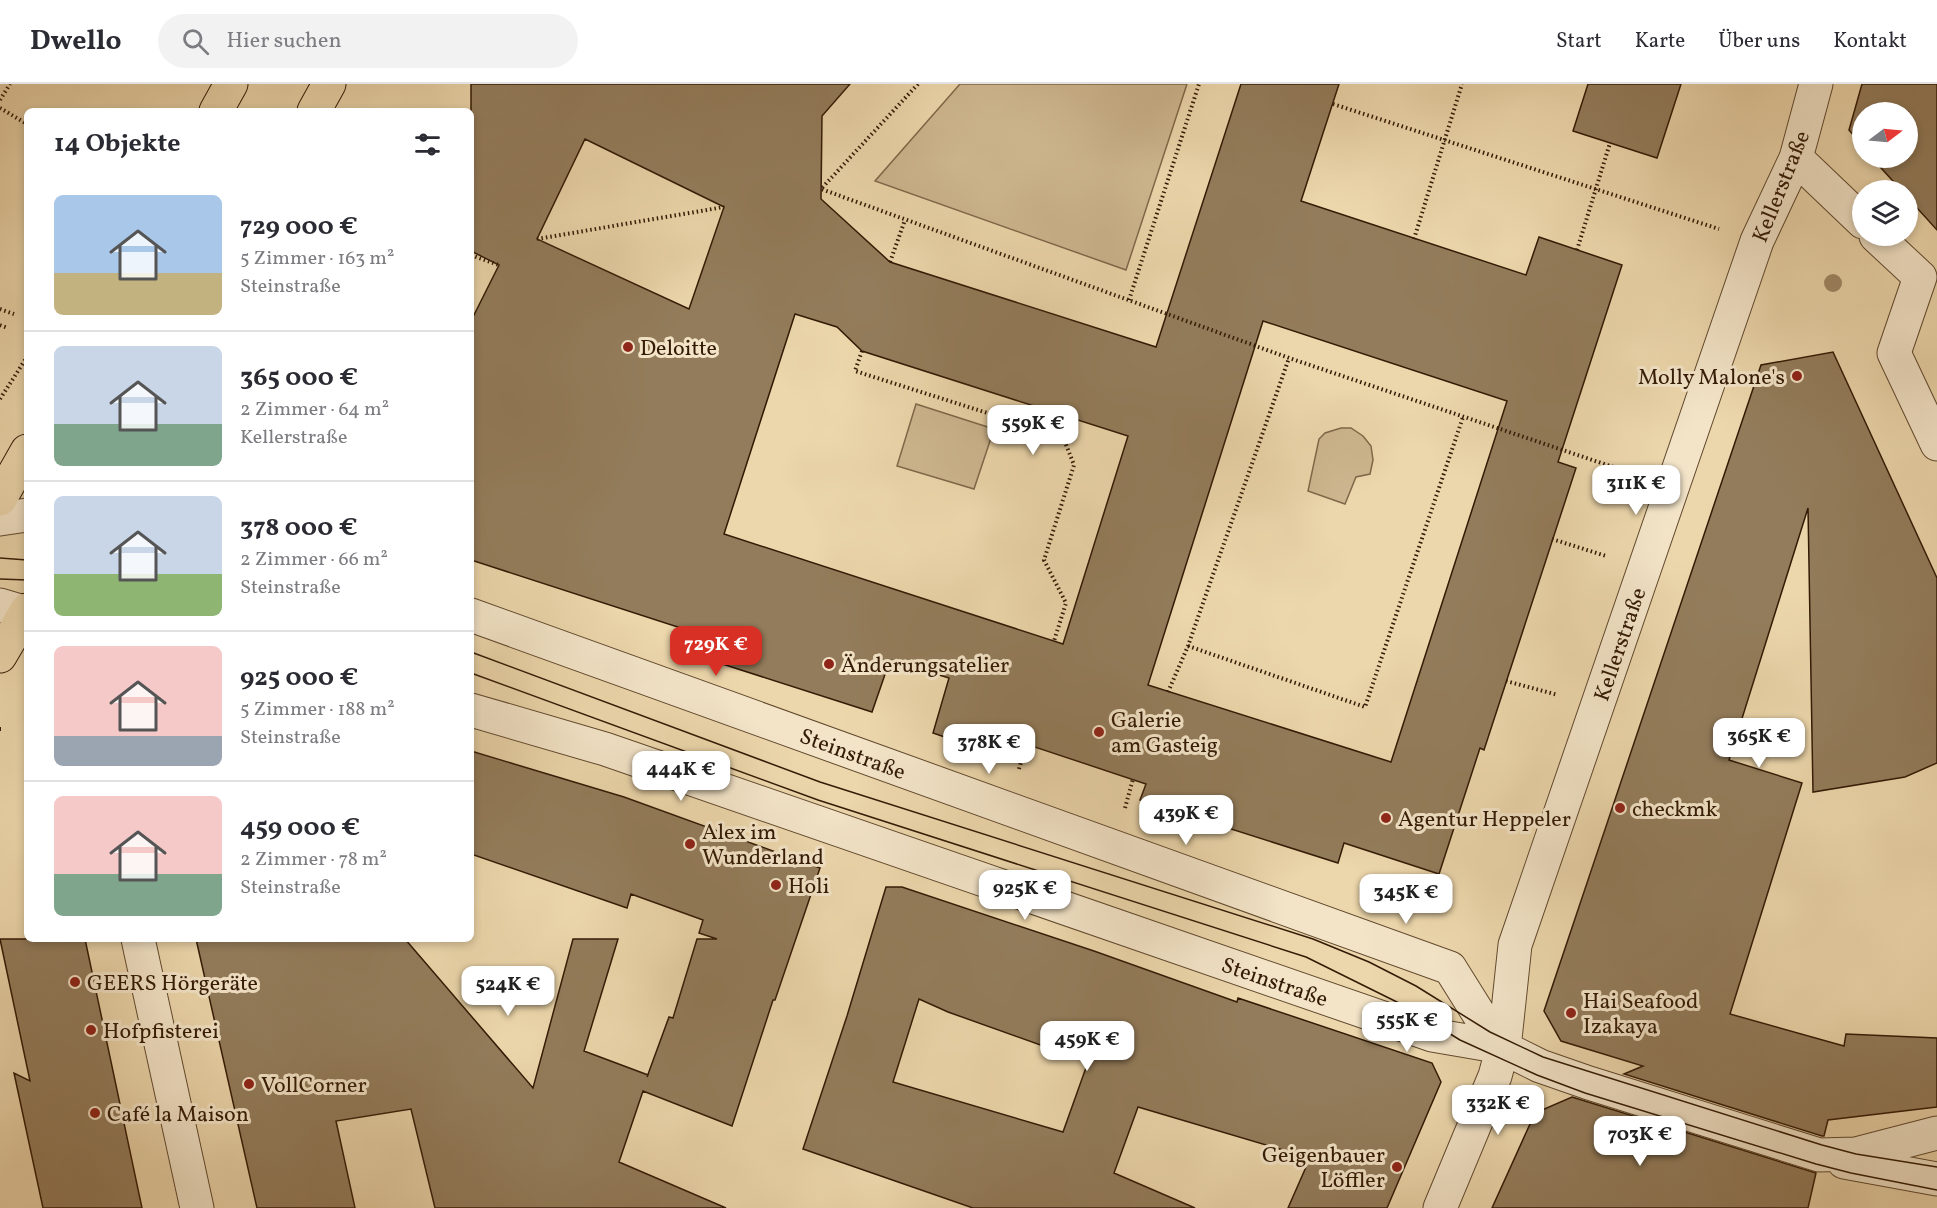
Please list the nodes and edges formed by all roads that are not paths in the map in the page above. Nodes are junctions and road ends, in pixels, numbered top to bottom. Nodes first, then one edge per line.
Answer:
1 (231, 84) edge
2 (329, 84) edge
3 (1816, 84) edge
4 (218, 108) edge
5 (316, 108) edge
6 (1796, 158) junction
7 (1852, 211) edge
8 (1889, 246) edge
9 (1928, 276) edge
10 (1937, 444) edge
11 (24, 456) edge
12 (0, 499) edge
13 (24, 515) edge
14 (0, 519) edge
15 (20, 610) edge
16 (474, 616) edge
17 (0, 656) edge
18 (474, 711) edge
19 (139, 942) edge
20 (1502, 1047) junction
21 (1937, 1133) edge
22 (1819, 1155) junction
23 (1937, 1179) edge
24 (198, 1208) edge
25 (1440, 1208) edge

1 - 4 main road
2 - 5 main road
3 - 6 street, Kellerstraße
6 - 7 street
6 - 20 street, Kellerstraße
8 - 9 street
9 - 10 street
11 - 12 main road
13 - 14 street
15 - 17 main road
16 - 20 street, Steinstraße
18 - 20 street, Steinstraße
19 - 24 street
20 - 22 street, Steinstraße
20 - 25 street, Kellerstraße
21 - 22 street, Steinstraße
22 - 23 street

